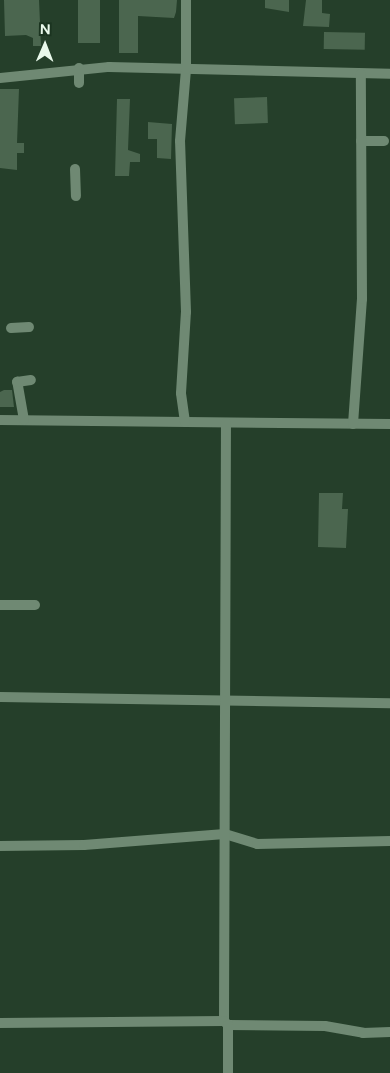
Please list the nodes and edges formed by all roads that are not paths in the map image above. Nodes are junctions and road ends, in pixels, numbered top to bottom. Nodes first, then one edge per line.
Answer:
1 (186, 0) edge
2 (80, 68) junction
3 (186, 69) junction
4 (361, 74) junction
5 (390, 74) edge
6 (0, 78) edge
7 (79, 83) dead end
8 (361, 141) junction
9 (384, 141) dead end
10 (75, 169) dead end
11 (76, 196) dead end
12 (30, 327) dead end
13 (11, 328) dead end
14 (31, 380) dead end
15 (0, 420) edge
16 (24, 420) junction
17 (185, 422) junction
18 (226, 423) junction
19 (354, 424) junction
20 (390, 424) edge
21 (0, 605) edge
22 (34, 605) dead end
23 (0, 697) edge
24 (225, 701) junction
25 (390, 703) edge
26 (225, 834) junction
27 (390, 841) edge
28 (0, 846) edge
29 (0, 1023) edge
30 (226, 1023) junction
31 (390, 1032) edge
32 (228, 1073) edge

1 - 3 street
2 - 3 street
2 - 6 street
2 - 7 street
3 - 4 street
3 - 17 street
4 - 5 street
4 - 8 street
8 - 9 street
8 - 19 street
10 - 11 street
12 - 13 street
14 - 16 street
15 - 16 street
16 - 17 street
17 - 18 street
18 - 19 street
18 - 24 street
19 - 20 street
21 - 22 street
23 - 24 street
24 - 25 street
24 - 26 street
26 - 27 street
26 - 28 street
26 - 30 street
29 - 30 street
30 - 31 street
30 - 32 street

